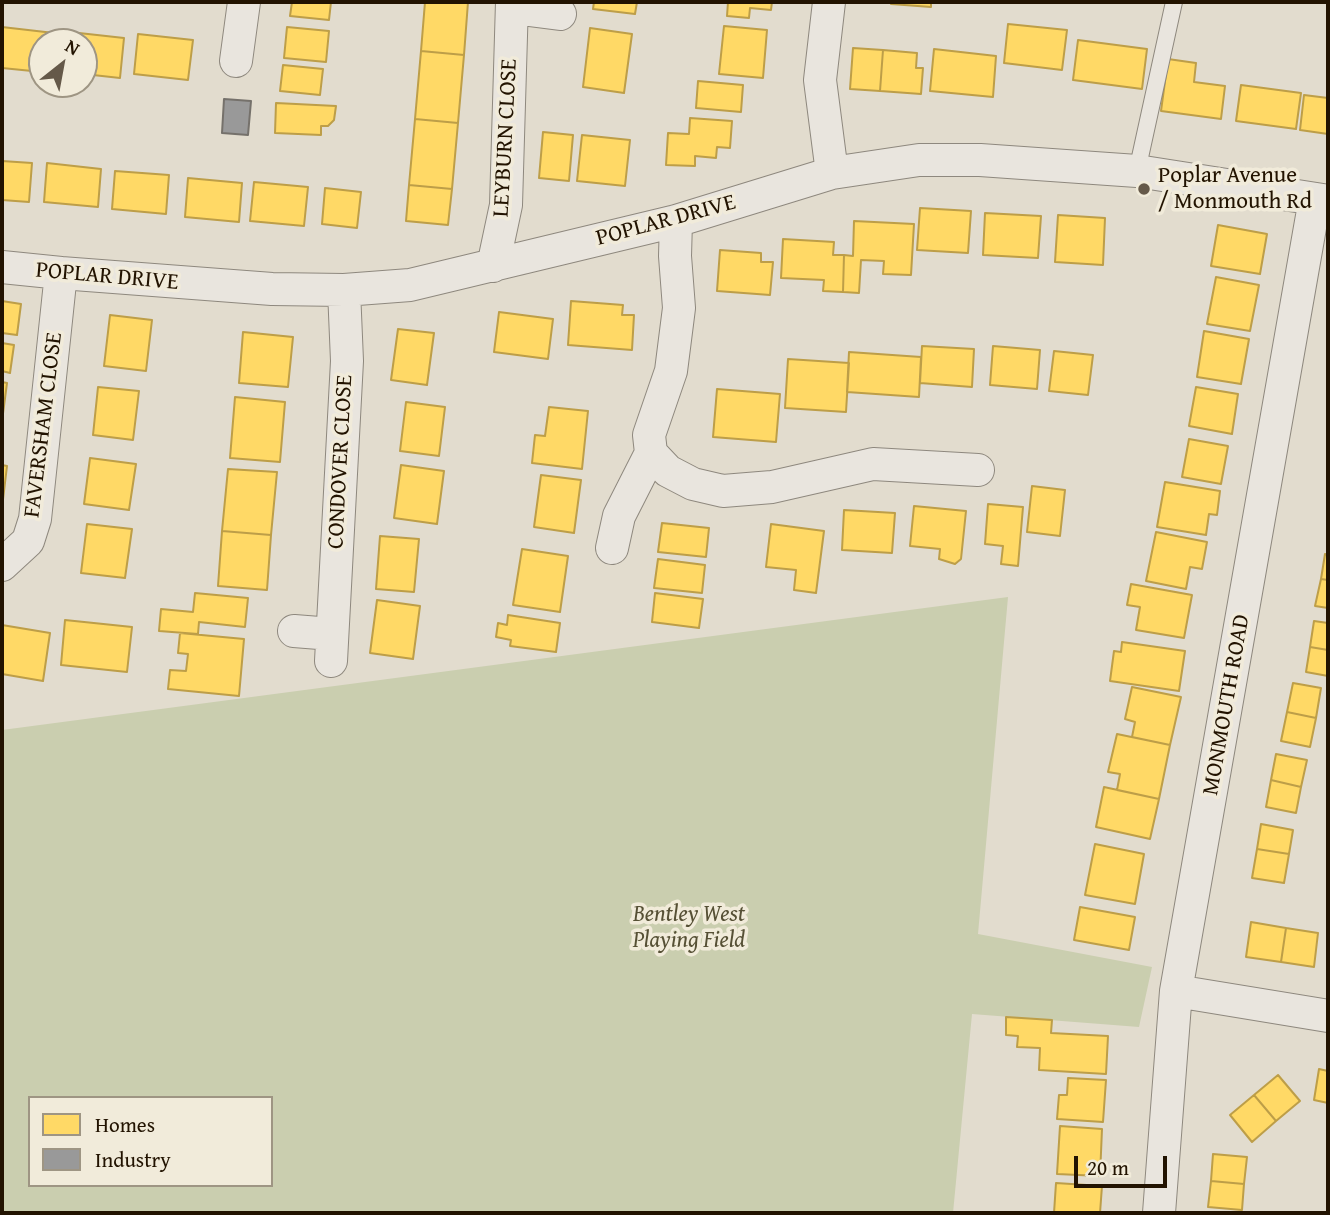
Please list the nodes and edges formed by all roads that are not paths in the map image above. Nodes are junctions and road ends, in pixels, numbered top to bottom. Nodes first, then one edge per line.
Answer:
1 (244, 2) edge
2 (828, 2) edge
3 (1174, 2) edge
4 (512, 5) edge
5 (560, 14) dead end
6 (236, 61) dead end
7 (1138, 171) junction
8 (832, 173) junction
9 (1322, 200) edge
10 (676, 221) junction
11 (493, 266) junction
12 (2, 267) edge
13 (61, 273) junction
14 (344, 290) junction
15 (651, 453) junction
16 (978, 470) dead end
17 (612, 548) dead end
18 (2, 565) edge
19 (294, 631) dead end
20 (1176, 991) junction
21 (1328, 1016) edge
22 (1159, 1213) edge

1 - 6 street
2 - 8 street
3 - 7 lane
4 - 5 street, LEYBURN CLOSE
4 - 11 street, LEYBURN CLOSE
7 - 8 street, POPLAR DRIVE
7 - 9 street, POPLAR DRIVE
8 - 10 street, POPLAR DRIVE
9 - 20 street, MONMOUTH ROAD
10 - 11 street, POPLAR DRIVE
10 - 15 street
11 - 14 street, POPLAR DRIVE
12 - 13 street, POPLAR DRIVE
13 - 14 street, POPLAR DRIVE
13 - 18 street, FAVERSHAM CLOSE
14 - 19 street, CONDOVER CLOSE
15 - 16 street
15 - 17 street
20 - 21 street
20 - 22 street, MONMOUTH ROAD

